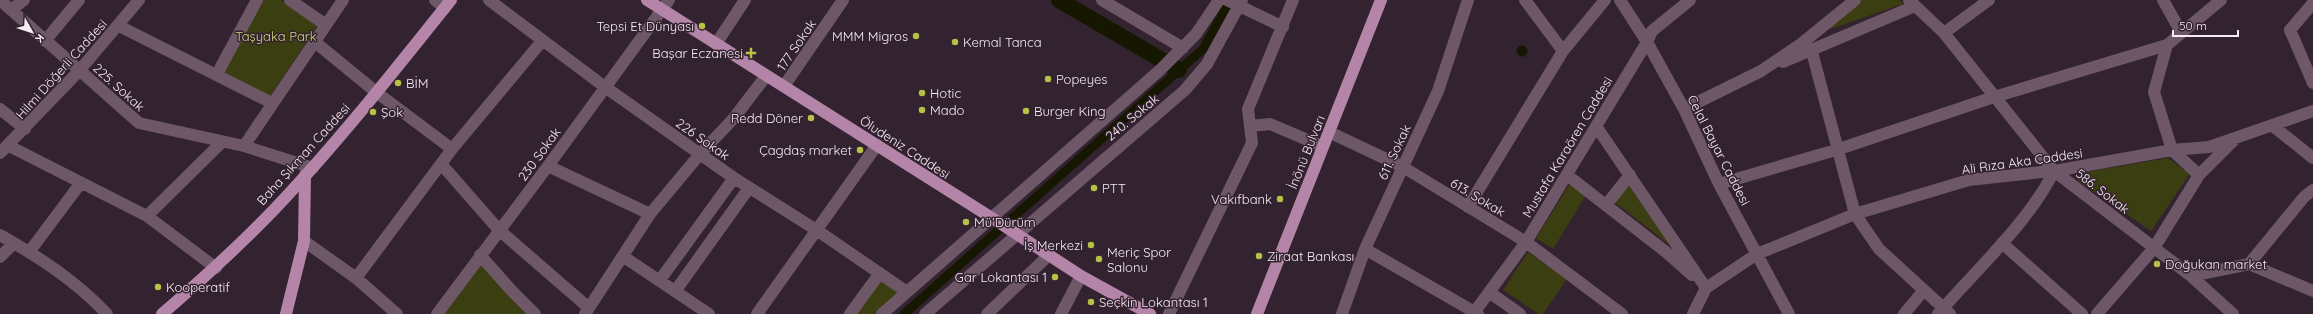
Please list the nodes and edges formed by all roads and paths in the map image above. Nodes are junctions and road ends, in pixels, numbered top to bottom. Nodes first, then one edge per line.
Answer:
1 (0, 0) edge
2 (24, 0) edge
3 (79, 0) edge
4 (139, 0) edge
5 (257, 0) edge
6 (290, 0) edge
7 (343, 0) edge
8 (435, 0) edge
9 (489, 0) edge
10 (647, 0) edge
11 (745, 0) edge
12 (843, 0) edge
13 (1102, 0) edge
14 (1219, 0) edge
15 (1293, 0) edge
16 (1372, 0) edge
17 (1381, 0) edge
18 (1468, 0) edge
19 (1525, 0) edge
20 (1604, 0) edge
21 (1620, 0) edge
22 (1629, 0) edge
23 (1690, 0) edge
24 (1855, 0) edge
25 (1989, 0) edge
26 (2163, 0) edge
27 (2219, 1) edge
28 (1236, 2) edge
29 (1912, 3) edge
30 (2313, 3) edge
31 (448, 4) edge
32 (665, 5) edge
33 (11, 10) junction
34 (1628, 16) junction
35 (326, 25) junction
36 (119, 26) junction
37 (1283, 27) junction
38 (2181, 32) junction
39 (1944, 33) junction
40 (45, 41) junction
41 (542, 41) junction
42 (315, 42) junction
43 (1647, 42) junction
44 (716, 44) junction
45 (1802, 44) junction
46 (2167, 45) junction
47 (1180, 51) junction
48 (1563, 51) junction
49 (1812, 52) junction
50 (79, 71) junction
51 (1761, 71) junction
52 (217, 74) junction
53 (766, 76) junction
54 (2313, 83) edge
55 (784, 86) junction
56 (605, 87) junction
57 (376, 92) junction
58 (1341, 94) junction
59 (1994, 97) junction
60 (272, 103) junction
61 (0, 109) edge
62 (1684, 109) junction
63 (2313, 111) edge
64 (1250, 126) junction
65 (1596, 126) junction
66 (2274, 126) junction
67 (25, 129) junction
68 (1329, 132) junction
69 (2236, 138) junction
70 (222, 142) junction
71 (1317, 144) junction
72 (877, 145) junction
73 (244, 146) junction
74 (4, 149) edge
75 (452, 150) junction
76 (1836, 150) junction
77 (2172, 150) junction
78 (700, 154) junction
79 (2313, 158) edge
80 (442, 164) junction
81 (548, 166) junction
82 (1403, 167) junction
83 (2054, 171) junction
84 (309, 172) junction
85 (1567, 175) junction
86 (1630, 175) junction
87 (2198, 175) junction
88 (734, 178) junction
89 (80, 184) junction
90 (1719, 184) junction
91 (749, 188) junction
92 (2310, 196) edge
93 (1606, 205) junction
94 (1468, 207) junction
95 (650, 214) junction
96 (1855, 214) junction
97 (147, 216) junction
98 (994, 220) junction
99 (500, 230) junction
100 (818, 231) junction
101 (1013, 233) junction
102 (0, 235) edge
103 (304, 241) junction
104 (1526, 242) junction
105 (14, 243) junction
106 (2002, 243) junction
107 (2154, 248) junction
108 (1365, 249) junction
109 (30, 251) junction
110 (1757, 254) junction
111 (480, 256) junction
112 (1048, 256) junction
113 (0, 257) edge
114 (624, 257) junction
115 (2249, 264) junction
116 (216, 268) junction
117 (880, 274) junction
118 (1081, 276) junction
119 (2191, 276) junction
120 (356, 278) junction
121 (660, 280) junction
122 (1706, 288) junction
123 (676, 290) junction
124 (1924, 290) junction
125 (907, 292) junction
126 (1489, 292) junction
127 (2313, 292) edge
128 (587, 311) edge
129 (1943, 312) edge
130 (1475, 313) edge
131 (107, 314) edge
132 (162, 314) edge
133 (286, 314) edge
134 (397, 314) edge
135 (437, 314) edge
136 (535, 314) edge
137 (709, 314) edge
138 (757, 314) edge
139 (850, 314) edge
140 (882, 314) edge
141 (925, 314) edge
142 (986, 314) edge
143 (1061, 314) edge
144 (1150, 314) edge
145 (1169, 314) edge
146 (1250, 314) edge
147 (1257, 314) edge
148 (1342, 314) edge
149 (1520, 314) edge
150 (1622, 314) edge
151 (1693, 314) edge
152 (1789, 314) edge
153 (1904, 314) edge
154 (2082, 314) edge
155 (2097, 314) edge
156 (2234, 314) edge

1 - 33 street, 225. Sokak
2 - 33 street
3 - 40 street
4 - 36 street, Hilmi Döğerli Caddesi
5 - 52 street
6 - 35 street
7 - 35 street
8 - 31 street
9 - 41 street, 226 Sokak
10 - 32 main road, Öludeniz Caddesi
11 - 44 street
12 - 55 street, 177 Sokak
13 - 47 street
14 - 47 street
15 - 37 street
16 - 58 main road, İnönü Bulvarı
17 - 58 main road, İnönü Bulvarı
18 - 82 street, 611. Sokak
19 - 48 street
20 - 48 street
21 - 34 street, Celal Bayar Caddesi
22 - 34 street
23 - 43 street, Mustafa Karaören Caddesi
24 - 45 street
25 - 39 street
26 - 38 street
27 - 38 street
28 - 37 street
28 - 101 street, 240. Sokak
29 - 39 street, 586. Sokak
29 - 49 street
30 - 54 street
31 - 57 main road, Baha Şıkman Caddesi
32 - 44 main road, Öludeniz Caddesi
32 - 56 street, 230 Sokak
33 - 40 street, 225. Sokak
34 - 43 street, Celal Bayar Caddesi
35 - 42 street
36 - 50 street, Hilmi Döğerli Caddesi
36 - 52 street
37 - 64 street
38 - 46 street
39 - 59 street, 586. Sokak
40 - 50 street, 225. Sokak
41 - 56 street, 226 Sokak
41 - 75 street
42 - 57 street
42 - 60 street
43 - 62 street, Celal Bayar Caddesi
43 - 65 street, Mustafa Karaören Caddesi
44 - 53 main road, Öludeniz Caddesi
45 - 49 street
45 - 51 street
46 - 59 street
46 - 77 street
47 - 98 street
48 - 94 street
49 - 51 street
49 - 76 street
50 - 67 street, Hilmi Döğerli Caddesi
50 - 70 street, 225. Sokak
51 - 62 street
52 - 60 street
53 - 55 main road, Öludeniz Caddesi
53 - 78 street
55 - 72 main road, Öludeniz Caddesi
56 - 78 street, 226 Sokak
56 - 81 street, 230 Sokak
57 - 75 street
57 - 84 main road, Baha Şıkman Caddesi
58 - 68 main road, İnönü Bulvarı
58 - 71 main road, İnönü Bulvarı
59 - 76 street
59 - 83 street, 586. Sokak
60 - 73 street
61 - 67 street
62 - 90 street, Celal Bayar Caddesi
63 - 66 street, Ali Rıza Aka Caddesi
64 - 71 street
64 - 145 street
65 - 85 street, Mustafa Karaören Caddesi
65 - 86 street
66 - 69 street, Ali Rıza Aka Caddesi
66 - 79 street
67 - 74 street, Hilmi Döğerli Caddesi
68 - 82 street, 613. Sokak
68 - 147 main road, İnönü Bulvarı
69 - 77 street, Ali Rıza Aka Caddesi
69 - 87 street
70 - 73 street, 225. Sokak
70 - 97 street
71 - 146 main road, İnönü Bulvarı
72 - 98 main road, Öludeniz Caddesi
72 - 100 street
73 - 84 street, 225. Sokak
74 - 89 street
75 - 80 street
76 - 90 street
76 - 96 street
77 - 83 street, Ali Rıza Aka Caddesi
77 - 87 street
78 - 88 street, 226 Sokak
78 - 95 street
80 - 99 street
80 - 120 street
81 - 95 street
81 - 99 street, 230 Sokak
82 - 94 street, 613. Sokak
82 - 108 street, 611. Sokak
83 - 96 street, Ali Rıza Aka Caddesi
83 - 106 street
83 - 107 street, 586. Sokak
84 - 103 main road
84 - 116 main road, Baha Şıkman Caddesi
85 - 93 street
85 - 104 street, Mustafa Karaören Caddesi
86 - 93 street
86 - 122 street
87 - 107 street
88 - 91 street, 226 Sokak
88 - 121 street
89 - 97 street
89 - 109 street
90 - 110 street, Celal Bayar Caddesi
91 - 100 street, 226 Sokak
91 - 123 street
92 - 115 street
93 - 122 street
94 - 104 street, 613. Sokak
95 - 114 street
96 - 110 street, Ali Rıza Aka Caddesi
96 - 124 street
97 - 116 street
98 - 101 main road, Öludeniz Caddesi
98 - 125 street
99 - 111 street, 230 Sokak
99 - 128 street
100 - 117 street, 226 Sokak
100 - 138 street
101 - 112 main road, Öludeniz Caddesi
101 - 141 street, 240. Sokak
102 - 105 street
103 - 120 street
103 - 133 main road
104 - 126 street, Mustafa Karaören Caddesi
104 - 150 street, 613. Sokak
105 - 109 street
105 - 113 street
106 - 129 street
106 - 154 street
107 - 119 street, 586. Sokak
107 - 155 street
108 - 130 street
108 - 148 street, 611. Sokak
109 - 131 street
110 - 122 street, Ali Rıza Aka Caddesi
110 - 152 street, Celal Bayar Caddesi
111 - 135 street, 230 Sokak
111 - 136 street
112 - 118 main road, Öludeniz Caddesi
112 - 142 street
114 - 121 street
114 - 128 street
115 - 119 street
115 - 127 street
116 - 132 main road, Baha Şıkman Caddesi
117 - 125 street, 226 Sokak
117 - 139 street
118 - 143 street
118 - 144 main road, Öludeniz Caddesi
119 - 156 street, 586. Sokak
120 - 134 street
121 - 123 street
122 - 151 street, Ali Rıza Aka Caddesi
123 - 137 street
124 - 129 street
124 - 153 street
125 - 140 street
126 - 130 street, Mustafa Karaören Caddesi
126 - 149 street

